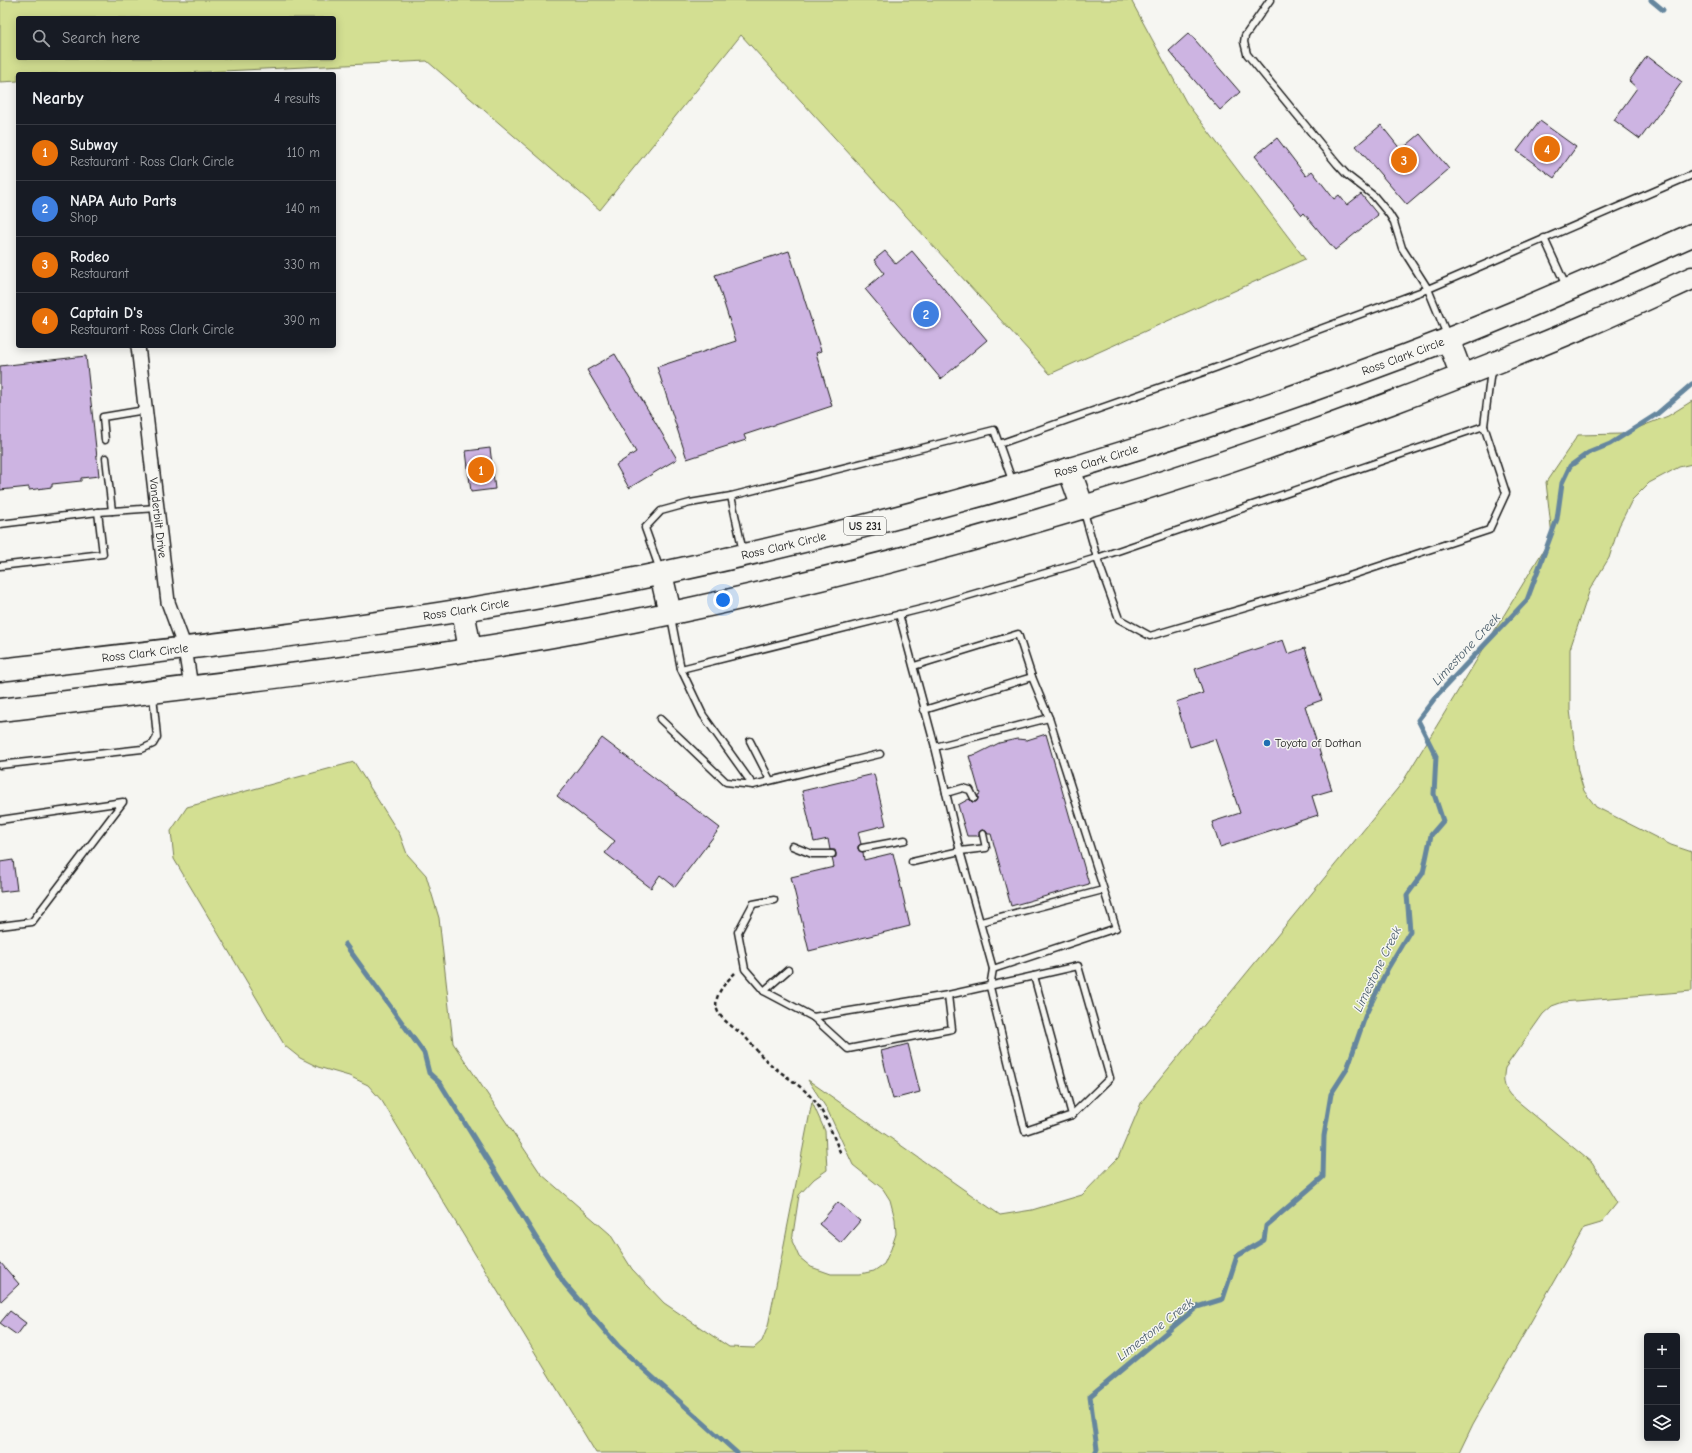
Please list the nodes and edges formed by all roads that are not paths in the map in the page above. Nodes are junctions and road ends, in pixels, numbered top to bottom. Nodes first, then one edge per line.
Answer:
1 (1270, 0) edge
2 (1692, 175) edge
3 (1692, 235) edge
4 (1544, 238) junction
5 (1692, 278) edge
6 (1428, 289) junction
7 (1568, 290) junction
8 (1448, 339) junction
9 (138, 348) edge
10 (1492, 364) junction
11 (1462, 376) junction
12 (145, 410) junction
13 (1484, 426) junction
14 (105, 440) dead end
15 (999, 444) junction
16 (106, 458) dead end
17 (1069, 469) junction
18 (1014, 486) junction
19 (731, 496) junction
20 (157, 508) junction
21 (1083, 508) junction
22 (112, 511) junction
23 (98, 512) junction
24 (0, 524) edge
25 (744, 555) junction
26 (1097, 558) junction
27 (0, 566) edge
28 (661, 574) junction
29 (463, 610) junction
30 (670, 613) junction
31 (899, 614) junction
32 (185, 648) junction
33 (470, 650) junction
34 (914, 666) junction
35 (681, 669) junction
36 (0, 670) edge
37 (1032, 677) junction
38 (191, 687) junction
39 (152, 691) junction
40 (0, 710) edge
41 (924, 710) junction
42 (1049, 718) junction
43 (660, 719) dead end
44 (750, 741) dead end
45 (935, 746) junction
46 (880, 754) dead end
47 (0, 765) edge
48 (770, 780) junction
49 (753, 785) junction
50 (946, 794) junction
51 (974, 798) dead end
52 (0, 820) edge
53 (983, 834) dead end
54 (905, 840) dead end
55 (792, 846) dead end
56 (862, 848) dead end
57 (960, 851) junction
58 (832, 854) dead end
59 (912, 862) dead end
60 (1103, 890) junction
61 (774, 900) dead end
62 (981, 922) junction
63 (0, 926) edge
64 (993, 969) junction
65 (788, 970) dead end
66 (1034, 976) junction
67 (990, 987) junction
68 (764, 991) junction
69 (948, 996) junction
70 (813, 1017) junction
71 (1072, 1115) junction

1 - 6 lane
2 - 4 lane
3 - 7 highway, Ross Clark Circle / US 231
4 - 6 lane
4 - 7 lane
5 - 10 highway
6 - 8 lane
6 - 15 lane
7 - 8 highway, Ross Clark Circle / US 231
8 - 11 highway
8 - 17 highway, Ross Clark Circle / US 231
9 - 12 street, Vanderbilt Drive
10 - 11 highway
10 - 13 lane
11 - 21 highway
12 - 14 lane
12 - 20 street, Vanderbilt Drive
13 - 26 lane
13 - 26 lane
15 - 18 lane
15 - 19 lane
16 - 22 lane
17 - 18 highway, Ross Clark Circle / US 231
17 - 21 highway
18 - 25 highway, Ross Clark Circle / US 231
19 - 25 lane
19 - 28 lane
20 - 22 lane
20 - 32 street, Vanderbilt Drive
21 - 26 lane
21 - 30 highway
22 - 23 lane
23 - 24 lane
23 - 27 lane
25 - 28 highway, Ross Clark Circle / US 231
26 - 31 lane
28 - 29 highway, Ross Clark Circle / US 231
28 - 30 highway
29 - 32 highway, Ross Clark Circle / US 231
29 - 33 highway
30 - 33 highway
30 - 35 lane
31 - 34 lane
31 - 35 lane
32 - 36 highway, Ross Clark Circle / US 231
32 - 38 street, Vanderbilt Drive
33 - 38 highway
34 - 37 lane
34 - 41 lane
35 - 49 lane
37 - 41 lane
37 - 42 lane
38 - 39 highway
39 - 40 highway
39 - 47 lane
41 - 45 lane
42 - 45 lane
42 - 60 lane
43 - 49 lane
44 - 48 lane
45 - 50 lane
46 - 48 lane
48 - 49 lane
50 - 51 lane
50 - 57 lane
52 - 63 lane
53 - 57 lane
54 - 56 lane
55 - 58 lane
57 - 59 lane
57 - 62 lane
60 - 62 lane
60 - 64 lane
61 - 68 lane
62 - 64 lane
64 - 67 lane
65 - 68 lane
66 - 67 lane
66 - 71 lane
66 - 71 lane
67 - 69 lane
67 - 71 lane
68 - 70 lane
69 - 70 lane
69 - 70 lane

